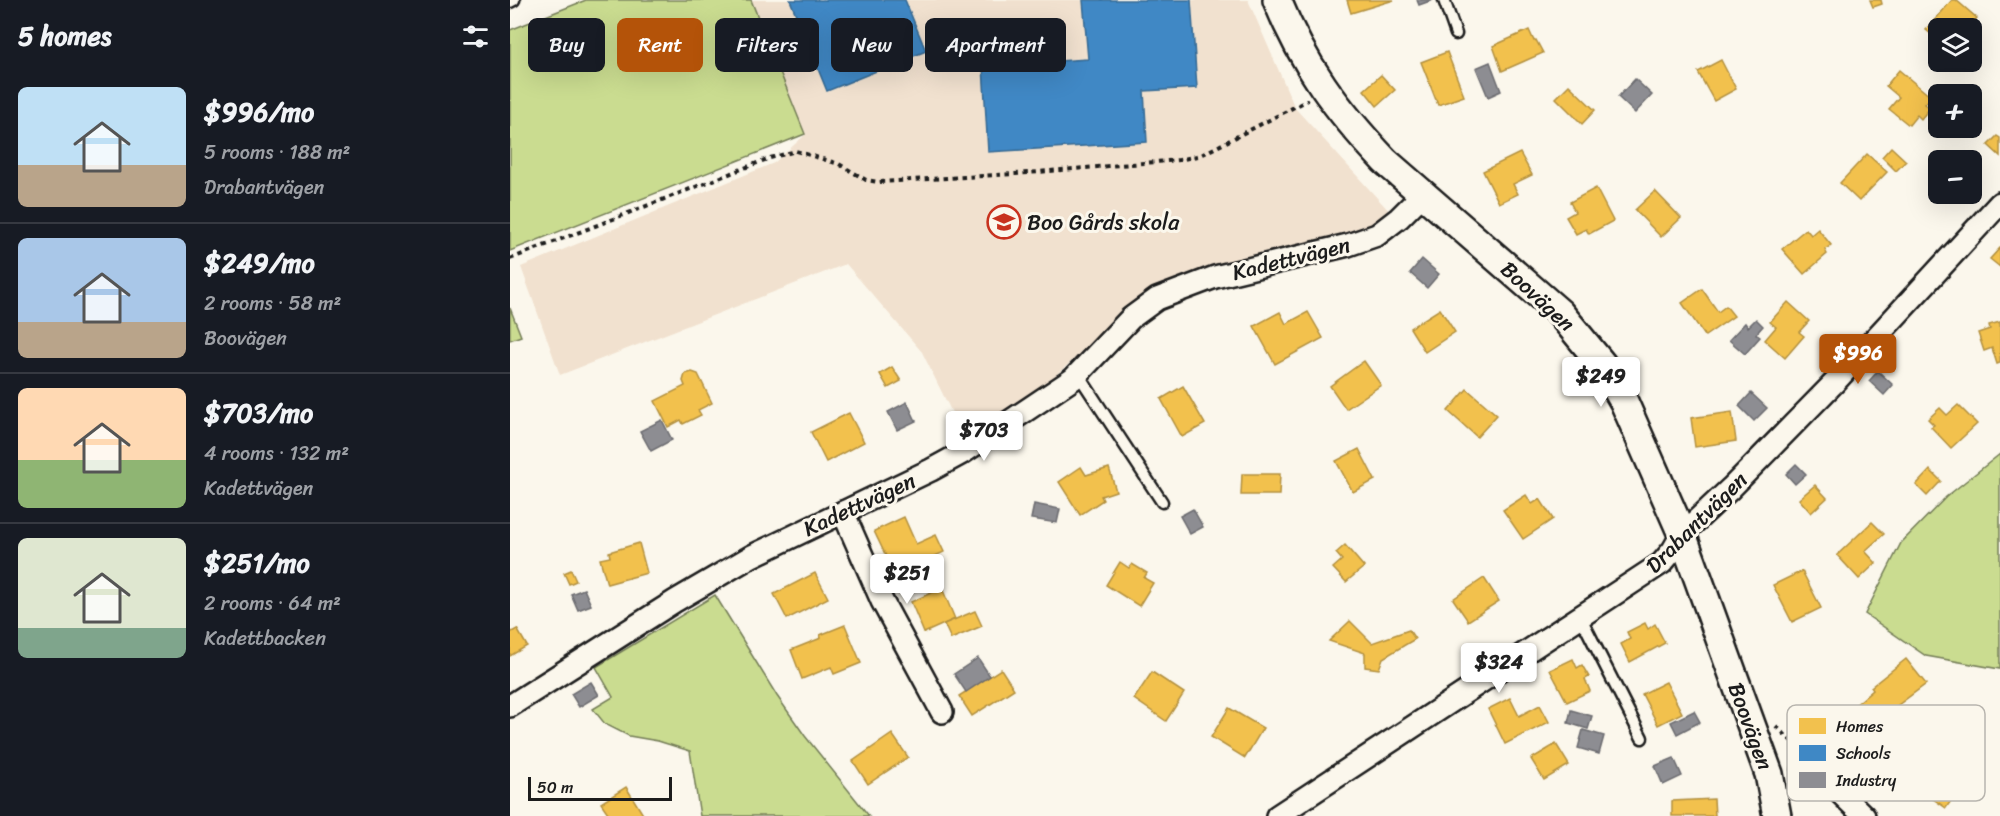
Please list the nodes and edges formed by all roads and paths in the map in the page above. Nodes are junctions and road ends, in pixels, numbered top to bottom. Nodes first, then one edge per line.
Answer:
1 (514, 0) edge
2 (1277, 0) edge
3 (1444, 0) edge
4 (510, 2) edge
5 (1456, 34) dead end
6 (1311, 99) dead end
7 (1424, 193) junction
8 (2000, 203) edge
9 (510, 259) edge
10 (1078, 374) junction
11 (1162, 502) dead end
12 (843, 512) junction
13 (1682, 534) junction
14 (1581, 618) junction
15 (510, 706) edge
16 (942, 712) dead end
17 (1642, 738) dead end
18 (1848, 801) edge
19 (1277, 816) edge
20 (1777, 816) edge
21 (1864, 816) edge

1 - 4 lane
2 - 7 street, Boovägen
3 - 5 lane
6 - 9 path
7 - 10 street, Kadettvägen
7 - 13 street, Boovägen
8 - 13 street, Drabantvägen
10 - 11 lane
10 - 12 street, Kadettvägen
12 - 15 street, Kadettvägen
12 - 16 street
13 - 14 street, Drabantvägen
13 - 20 street, Boovägen
14 - 17 lane
14 - 19 street, Drabantvägen
18 - 21 street

